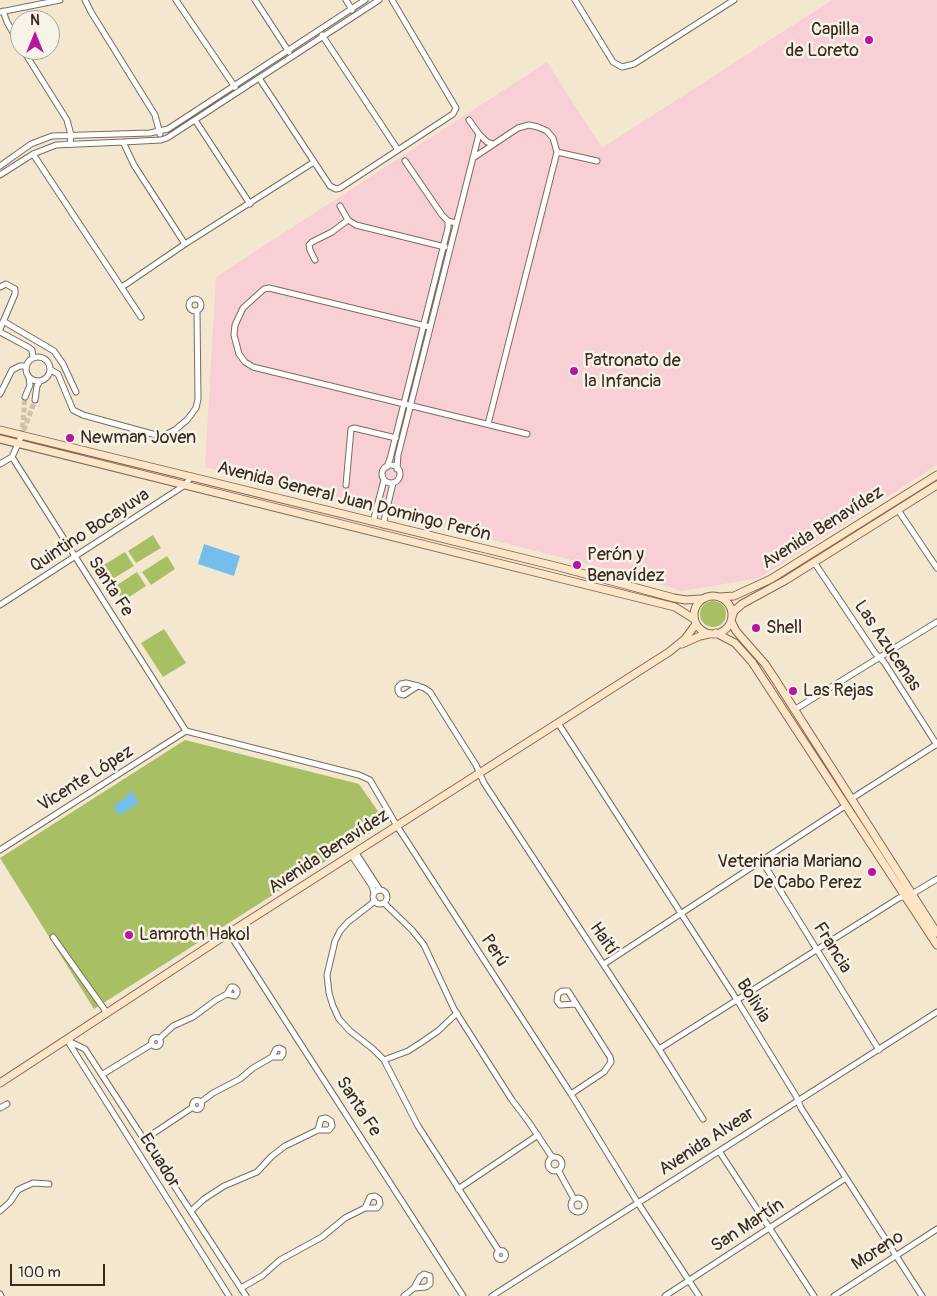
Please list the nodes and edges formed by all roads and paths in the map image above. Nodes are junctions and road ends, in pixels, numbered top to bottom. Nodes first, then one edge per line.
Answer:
1 (60, 0) edge
2 (85, 0) edge
3 (255, 0) edge
4 (346, 0) edge
5 (365, 0) edge
6 (379, 0) edge
7 (392, 0) edge
8 (574, 0) edge
9 (734, 0) edge
10 (180, 1) edge
11 (352, 9) junction
12 (2, 12) edge
13 (356, 15) junction
14 (10, 27) edge
15 (319, 30) junction
16 (323, 36) junction
17 (288, 50) junction
18 (292, 56) junction
19 (29, 60) edge
20 (260, 78) junction
21 (234, 85) junction
22 (238, 92) junction
23 (195, 120) junction
24 (469, 120) dead end
25 (160, 132) junction
26 (479, 134) junction
27 (71, 135) junction
28 (161, 140) junction
29 (123, 142) junction
30 (70, 144) junction
31 (493, 144) junction
32 (398, 150) junction
33 (557, 152) junction
34 (33, 154) junction
35 (0, 158) edge
36 (473, 158) junction
37 (405, 161) dead end
38 (598, 161) dead end
39 (314, 162) junction
40 (2, 165) edge
41 (8, 170) junction
42 (0, 175) edge
43 (250, 204) junction
44 (340, 206) dead end
45 (348, 220) junction
46 (448, 221) junction
47 (456, 223) junction
48 (185, 244) junction
49 (443, 246) junction
50 (451, 248) junction
51 (315, 260) dead end
52 (0, 287) edge
53 (122, 287) junction
54 (198, 311) dead end
55 (141, 317) dead end
56 (3, 321) junction
57 (423, 326) junction
58 (430, 328) junction
59 (0, 330) edge
60 (54, 351) junction
61 (33, 358) junction
62 (45, 359) junction
63 (26, 366) junction
64 (51, 370) junction
65 (29, 378) junction
66 (40, 382) junction
67 (76, 392) dead end
68 (0, 394) edge
69 (25, 397) tunnel mouth
70 (35, 400) tunnel mouth
71 (404, 404) junction
72 (411, 406) junction
73 (488, 424) junction
74 (0, 430) edge
75 (527, 434) dead end
76 (22, 435) junction
77 (396, 438) junction
78 (0, 439) edge
79 (17, 443) junction
80 (12, 456) junction
81 (0, 464) edge
82 (387, 467) junction
83 (397, 469) junction
84 (937, 475) edge
85 (191, 477) junction
86 (384, 480) junction
87 (394, 483) junction
88 (185, 485) junction
89 (346, 485) dead end
90 (937, 485) edge
91 (898, 510) junction
92 (373, 522) junction
93 (383, 525) junction
94 (75, 558) junction
95 (814, 562) junction
96 (937, 568) edge
97 (720, 597) junction
98 (701, 600) junction
99 (0, 605) edge
100 (731, 619) junction
101 (695, 622) junction
102 (937, 622) edge
103 (713, 633) junction
104 (674, 648) junction
105 (880, 658) junction
106 (418, 686) dead end
107 (794, 710) junction
108 (558, 723) junction
109 (186, 731) junction
110 (937, 744) edge
111 (480, 774) junction
112 (852, 799) junction
113 (846, 806) junction
114 (397, 826) junction
115 (0, 850) edge
116 (354, 854) junction
117 (762, 861) junction
118 (937, 878) edge
119 (380, 890) junction
120 (374, 893) junction
121 (912, 894) junction
122 (904, 896) junction
123 (375, 901) junction
124 (384, 903) junction
125 (680, 914) junction
126 (937, 932) edge
127 (230, 933) junction
128 (53, 937) dead end
129 (937, 945) edge
130 (817, 950) junction
131 (604, 964) junction
132 (227, 994) dead end
133 (737, 1000) junction
134 (575, 1004) dead end
135 (937, 1012) edge
136 (108, 1013) junction
137 (457, 1013) junction
138 (66, 1040) junction
139 (659, 1049) junction
140 (879, 1050) junction
141 (272, 1057) dead end
142 (384, 1060) junction
143 (103, 1074) junction
144 (0, 1083) edge
145 (571, 1094) junction
146 (798, 1100) junction
147 (6, 1104) dead end
148 (0, 1108) edge
149 (703, 1120) dead end
150 (318, 1130) dead end
151 (538, 1135) junction
152 (145, 1140) junction
153 (719, 1151) junction
154 (552, 1157) junction
155 (558, 1170) junction
156 (846, 1178) junction
157 (49, 1184) dead end
158 (458, 1189) junction
159 (574, 1199) dead end
160 (638, 1203) junction
161 (365, 1208) dead end
162 (0, 1211) edge
163 (191, 1211) junction
164 (770, 1228) junction
165 (937, 1229) edge
166 (499, 1251) dead end
167 (896, 1256) junction
168 (689, 1280) junction
169 (241, 1288) junction
170 (414, 1288) dead end
171 (229, 1296) edge
172 (246, 1296) edge
173 (404, 1296) edge
174 (462, 1296) edge
175 (492, 1296) edge
176 (665, 1296) edge
177 (699, 1296) edge
178 (814, 1296) edge
179 (834, 1296) edge
180 (922, 1296) edge

1 - 12 street
2 - 25 street
3 - 17 street
4 - 11 street
5 - 11 street
6 - 13 street
7 - 32 street
8 - 9 street
10 - 21 street
11 - 13 street
11 - 15 street
12 - 14 street
13 - 16 street
15 - 16 street
15 - 17 street
16 - 18 street
16 - 32 street
17 - 18 street
17 - 21 street
18 - 20 street
19 - 27 street
20 - 22 street
20 - 39 street
21 - 22 street
21 - 25 street
22 - 23 street
23 - 28 street
23 - 43 street
24 - 26 street
25 - 27 street
25 - 28 street
26 - 31 street
26 - 36 street
27 - 30 street
27 - 40 street
28 - 29 street
29 - 30 street
29 - 48 street
30 - 34 street
31 - 33 street
31 - 36 street
32 - 39 street
33 - 38 street
33 - 73 street
34 - 41 street
34 - 53 street
35 - 40 street
36 - 47 street
37 - 46 street
39 - 43 street
40 - 41 street
41 - 42 street
43 - 48 street
44 - 45 street
45 - 49 street
45 - 51 street
46 - 47 street
46 - 49 street
47 - 50 street
48 - 53 street
49 - 50 street
49 - 57 street
50 - 58 street
52 - 56 street
53 - 55 street
54 - 64 street
56 - 59 street
56 - 60 street
57 - 58 street
57 - 71 street
57 - 71 street
58 - 72 street
59 - 61 street
60 - 62 street
60 - 67 street
61 - 62 street
61 - 63 street
62 - 64 street
63 - 65 street
63 - 68 street
64 - 66 street
65 - 66 street
65 - 69 street
66 - 70 street
71 - 72 street
71 - 77 street
72 - 73 street
72 - 83 street
73 - 75 street
74 - 76 main road, Avenida General Juan Domingo Perón
76 - 79 street
76 - 85 main road, Avenida General Juan Domingo Perón
77 - 82 street
77 - 89 street
78 - 79 main road, Avenida General Juan Domingo Perón
79 - 80 street
79 - 88 main road, Avenida General Juan Domingo Perón
80 - 81 street
80 - 94 street, Santa Fe
82 - 83 street
82 - 86 street
83 - 87 street
84 - 97 main road, Avenida Benavídez
85 - 88 street, Quintino Bocayuva
85 - 92 main road, Avenida General Juan Domingo Perón
86 - 87 street
86 - 92 street
87 - 93 street
88 - 94 street, Quintino Bocayuva
88 - 101 main road, Avenida General Juan Domingo Perón
90 - 91 main road, Avenida Benavídez
91 - 95 main road, Avenida Benavídez
91 - 96 street
92 - 93 main road, Avenida General Juan Domingo Perón
93 - 98 main road, Avenida General Juan Domingo Perón
94 - 99 street, Quintino Bocayuva
94 - 109 street, Santa Fe
95 - 100 main road, Avenida Benavídez
95 - 105 street, Las Azucenas
97 - 98 main road
97 - 100 main road
98 - 101 main road
100 - 103 main road
100 - 107 main road
101 - 103 main road
101 - 104 main road, Avenida Benavídez
102 - 105 street
103 - 104 main road, Avenida Benavídez
103 - 113 main road
104 - 108 main road, Avenida Benavídez
105 - 107 street
105 - 110 street, Las Azucenas
106 - 111 street, Haití
107 - 112 main road
108 - 111 main road, Avenida Benavídez
108 - 125 street, Bolivia
109 - 114 street, Perú
109 - 115 street, Vicente López
110 - 112 street
111 - 114 main road, Avenida Benavídez
111 - 131 street, Haití
112 - 121 main road
113 - 117 street
113 - 122 main road
114 - 116 main road, Avenida Benavídez
114 - 145 street, Perú
116 - 119 street
116 - 120 street
116 - 127 main road, Avenida Benavídez
117 - 125 street
117 - 130 street, Francia
118 - 121 street
119 - 120 street
119 - 124 street
120 - 123 street
121 - 122 street
121 - 126 main road
122 - 129 main road
122 - 130 street
123 - 124 street
123 - 142 street
124 - 137 street
125 - 131 street
125 - 133 street, Bolivia
127 - 136 main road, Avenida Benavídez
127 - 174 street, Santa Fe
128 - 136 street
130 - 133 street
130 - 140 street, Francia
131 - 139 street, Haití
132 - 143 street
133 - 139 street
133 - 146 street, Bolivia
134 - 145 street
135 - 140 street, Avenida Alvear
136 - 138 main road, Avenida Benavídez
137 - 142 street
137 - 151 street
138 - 143 street
138 - 144 main road, Avenida Benavídez
138 - 171 street, Ecuador
139 - 149 street, Haití
140 - 146 street, Avenida Alvear
141 - 152 street
142 - 158 street
143 - 152 street
145 - 160 street, Perú
146 - 153 street, Avenida Alvear
146 - 156 street, Bolivia
147 - 148 street
150 - 163 street
151 - 154 street
151 - 158 street
152 - 163 street
153 - 160 street, Avenida Alvear
153 - 164 street
154 - 155 street
154 - 155 street
155 - 159 street
156 - 164 street, San Martín
156 - 167 street, Bolivia
157 - 162 street
158 - 166 street
160 - 168 street, Perú
160 - 175 street, Avenida Alvear
161 - 169 street
163 - 169 street
164 - 168 street, San Martín
164 - 178 street
165 - 167 street, Moreno
167 - 179 street, Moreno
167 - 180 street, Bolivia
168 - 176 street, San Martín
168 - 177 street, Perú
169 - 172 street
170 - 173 street

